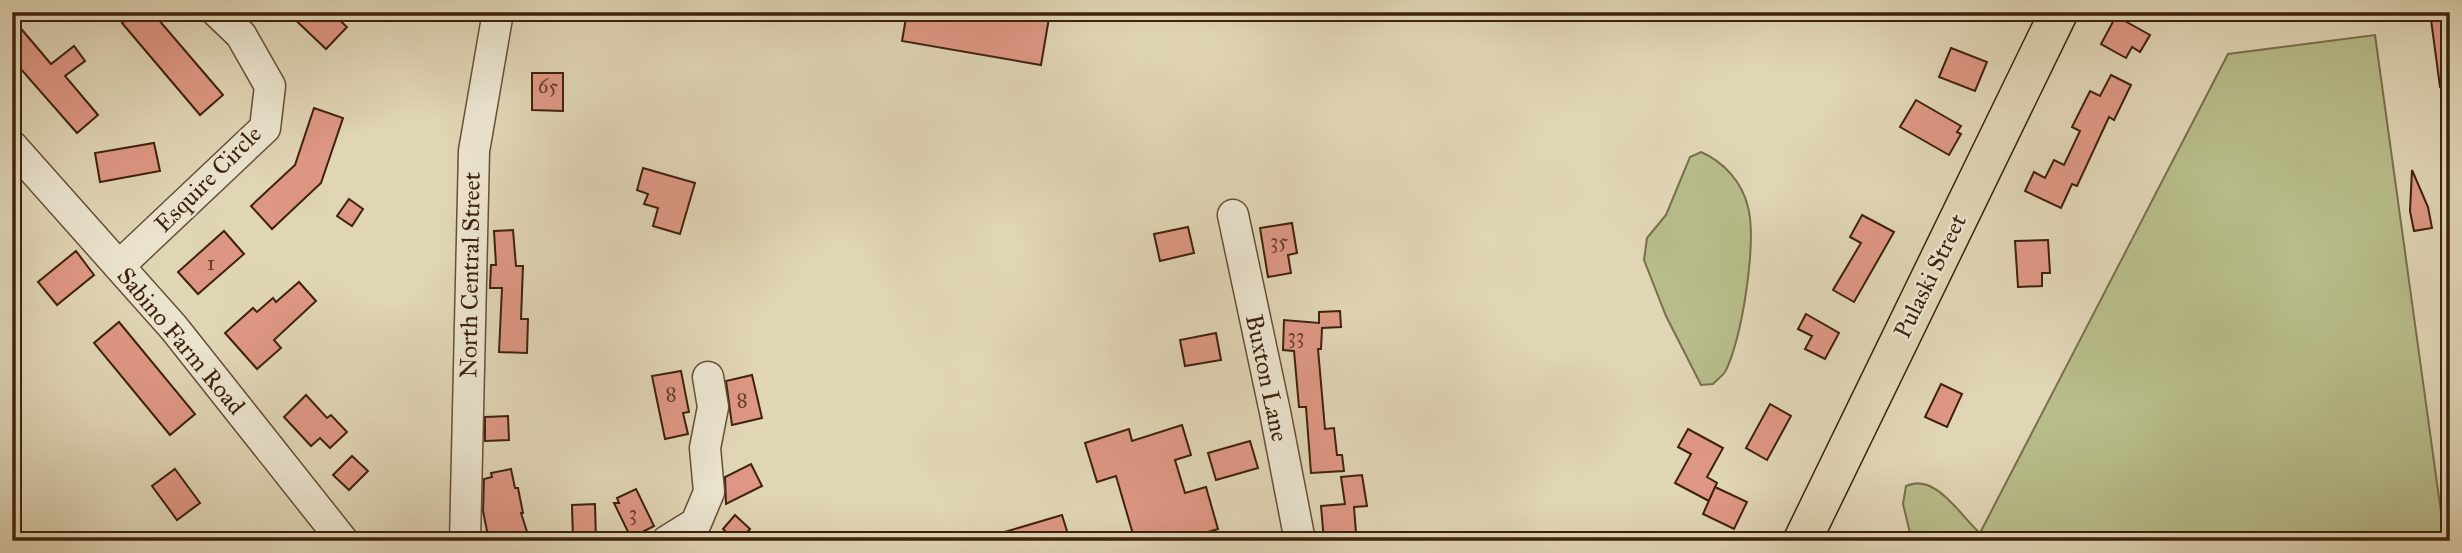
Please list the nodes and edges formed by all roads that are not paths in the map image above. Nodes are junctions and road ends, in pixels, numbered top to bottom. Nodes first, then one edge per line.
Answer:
1 (217, 12) edge
2 (498, 12) edge
3 (2059, 12) edge
4 (12, 146) edge
5 (1233, 215) dead end
6 (119, 266) junction
7 (708, 377) dead end
8 (344, 541) edge
9 (465, 541) edge
10 (667, 541) edge
11 (1300, 541) edge
12 (1802, 541) edge

1 - 6 street, Esquire Circle
2 - 9 street, North Central Street
3 - 12 main road, Pulaski Street
4 - 6 street, Sabino Farm Road
5 - 11 street, Buxton Lane
6 - 8 street, Sabino Farm Road
7 - 10 street

